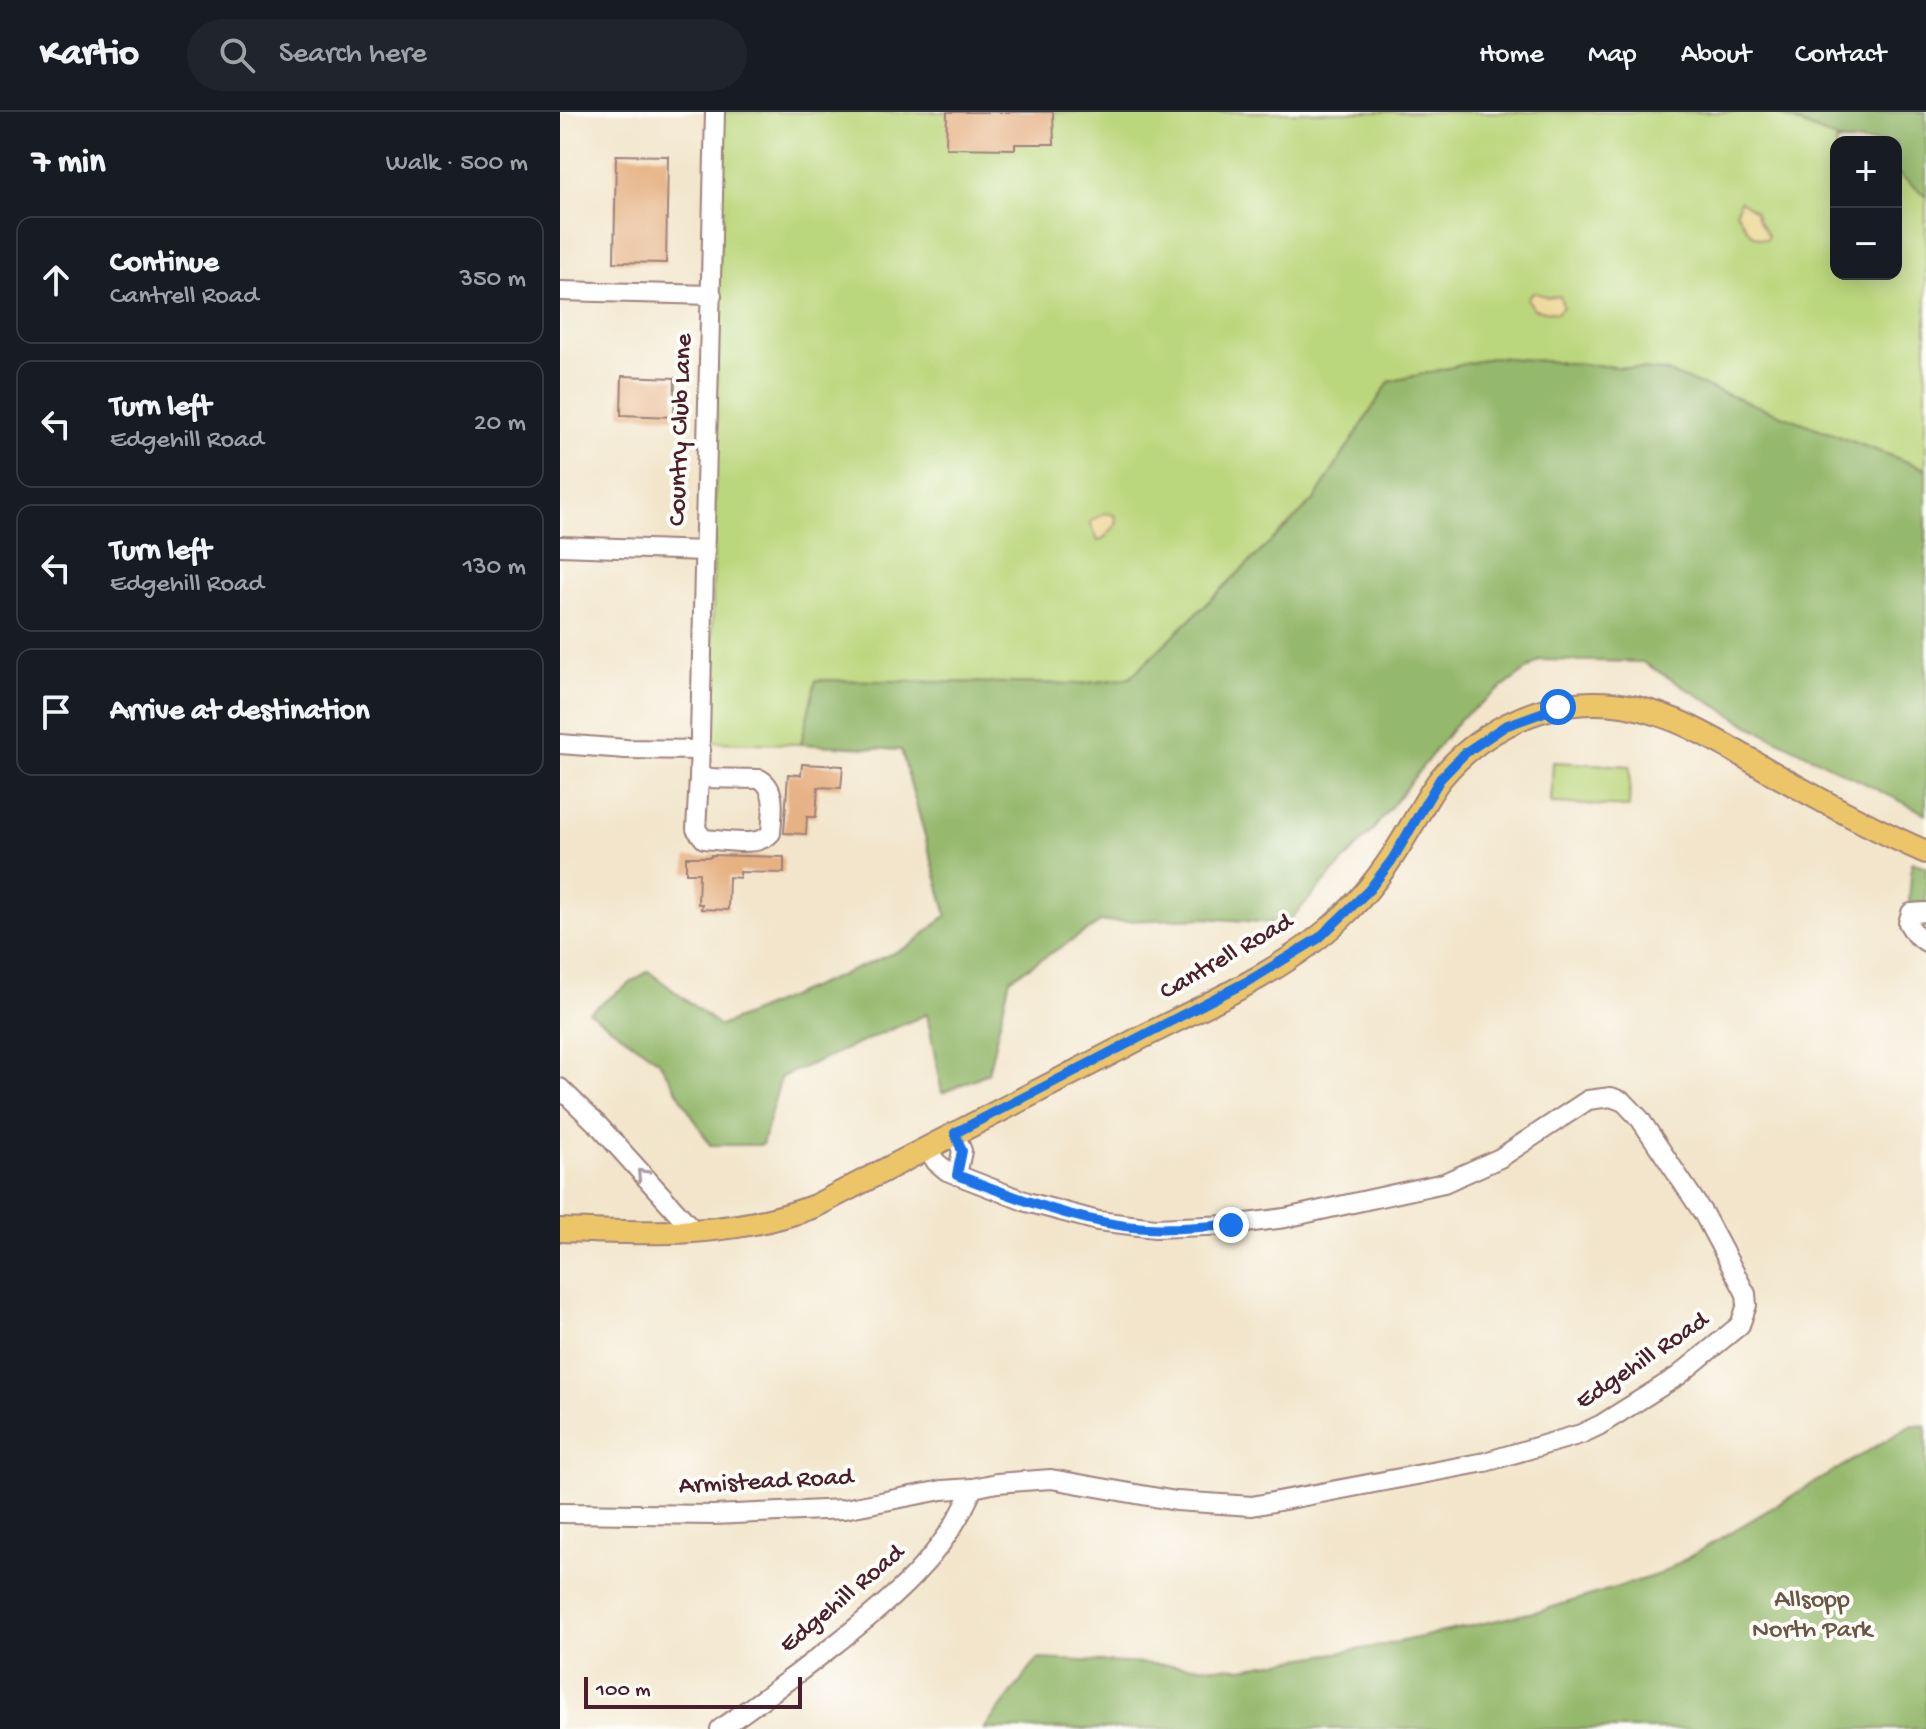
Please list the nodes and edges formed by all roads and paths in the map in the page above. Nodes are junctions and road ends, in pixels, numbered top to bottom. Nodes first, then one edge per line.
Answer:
1 (715, 112) edge
2 (560, 291) edge
3 (712, 295) junction
4 (560, 546) edge
5 (705, 551) junction
6 (560, 744) edge
7 (701, 750) junction
8 (699, 778) junction
9 (1926, 852) edge
10 (1926, 912) edge
11 (1926, 942) edge
12 (560, 1088) edge
13 (955, 1133) junction
14 (928, 1149) junction
15 (957, 1175) junction
16 (560, 1230) edge
17 (695, 1232) junction
18 (973, 1488) junction
19 (560, 1513) edge
20 (720, 1729) edge

1 - 3 street, Country Club Lane
2 - 3 street
3 - 5 street, Country Club Lane
4 - 5 street
5 - 7 street, Country Club Lane
6 - 7 street
7 - 8 street, Country Club Lane
8 - 8 street, Country Club Lane
9 - 13 main road, Cantrell Road
10 - 11 street
17 -> 12 street
13 - 14 main road, Cantrell Road
13 - 15 street
14 - 15 street, Edgehill Road
14 - 17 main road, Cantrell Road
15 - 18 street, Edgehill Road
16 - 17 main road, Cantrell Road
18 - 19 street, Armistead Road
18 - 20 street, Edgehill Road

